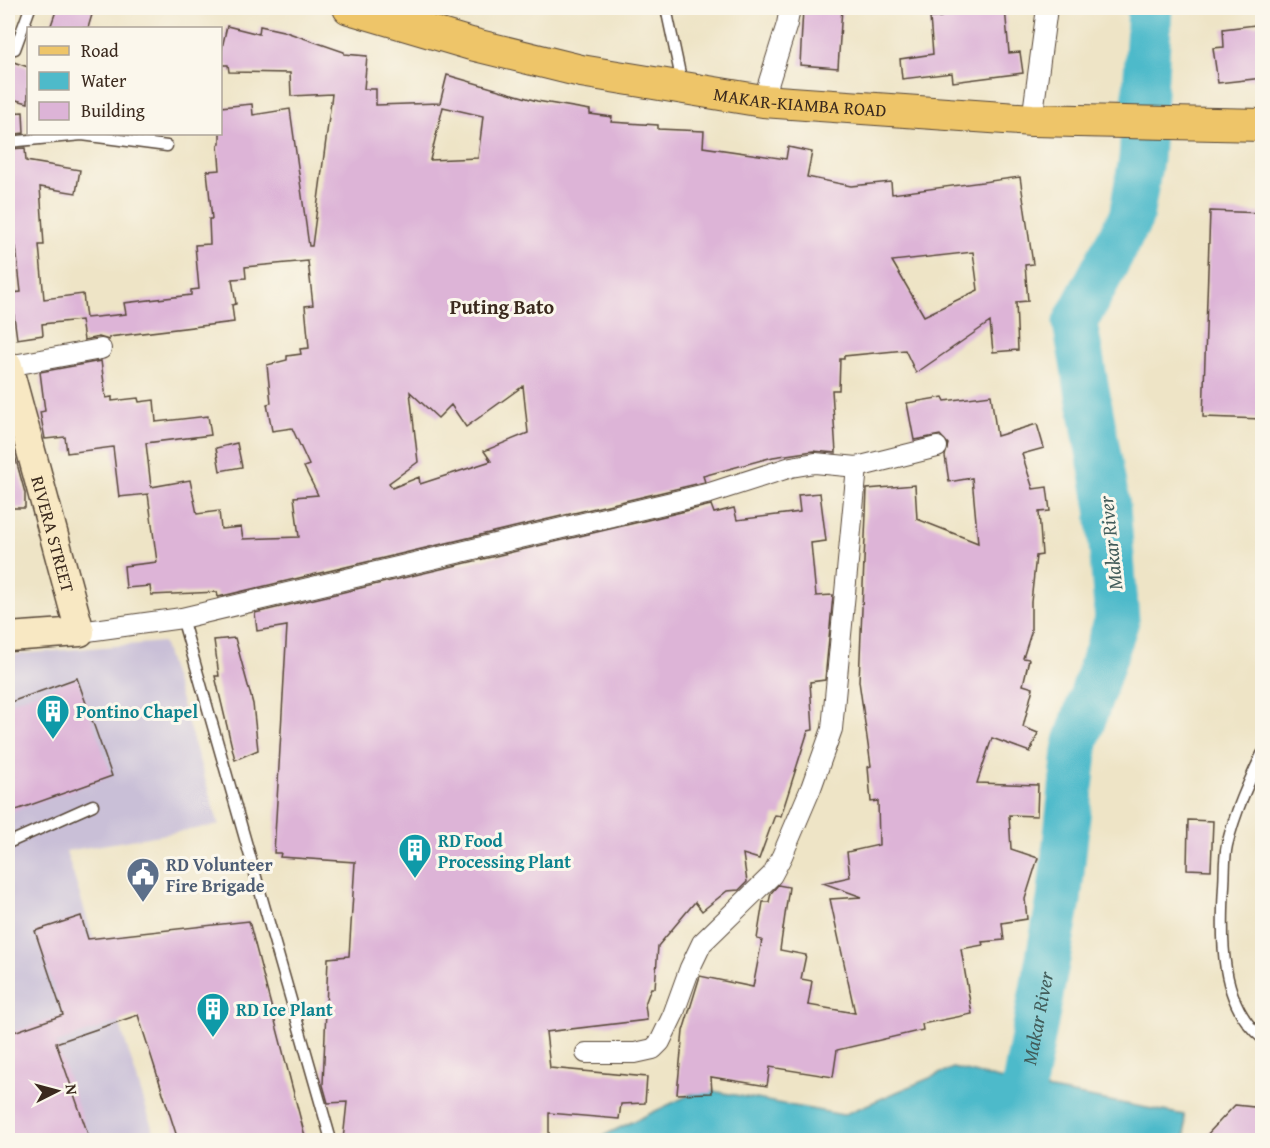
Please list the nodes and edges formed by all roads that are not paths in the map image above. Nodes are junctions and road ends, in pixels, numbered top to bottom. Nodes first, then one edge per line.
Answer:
1 (30, 8) edge
2 (349, 8) edge
3 (666, 8) edge
4 (790, 8) edge
5 (1047, 8) edge
6 (8, 45) edge
7 (684, 89) junction
8 (762, 101) junction
9 (1036, 120) junction
10 (1263, 125) edge
11 (8, 142) edge
12 (167, 146) dead end
13 (101, 349) dead end
14 (8, 366) edge
15 (937, 447) dead end
16 (858, 467) junction
17 (182, 618) junction
18 (80, 632) junction
19 (8, 637) edge
20 (1263, 754) edge
21 (93, 805) dead end
22 (8, 843) edge
23 (1263, 1038) edge
24 (586, 1053) dead end
25 (331, 1140) edge

1 - 6 lane
2 - 7 main road, MAKAR-KIAMBA ROAD
3 - 7 lane
4 - 8 street
5 - 9 street
7 - 8 main road, MAKAR-KIAMBA ROAD
8 - 9 main road, MAKAR-KIAMBA ROAD
9 - 10 main road, MAKAR-KIAMBA ROAD
11 - 12 lane
13 - 14 street
14 - 18 street, RIVERA STREET
15 - 16 street
16 - 17 street
16 - 24 street
17 - 18 street
17 - 25 lane
18 - 19 street
20 - 23 lane
21 - 22 lane

